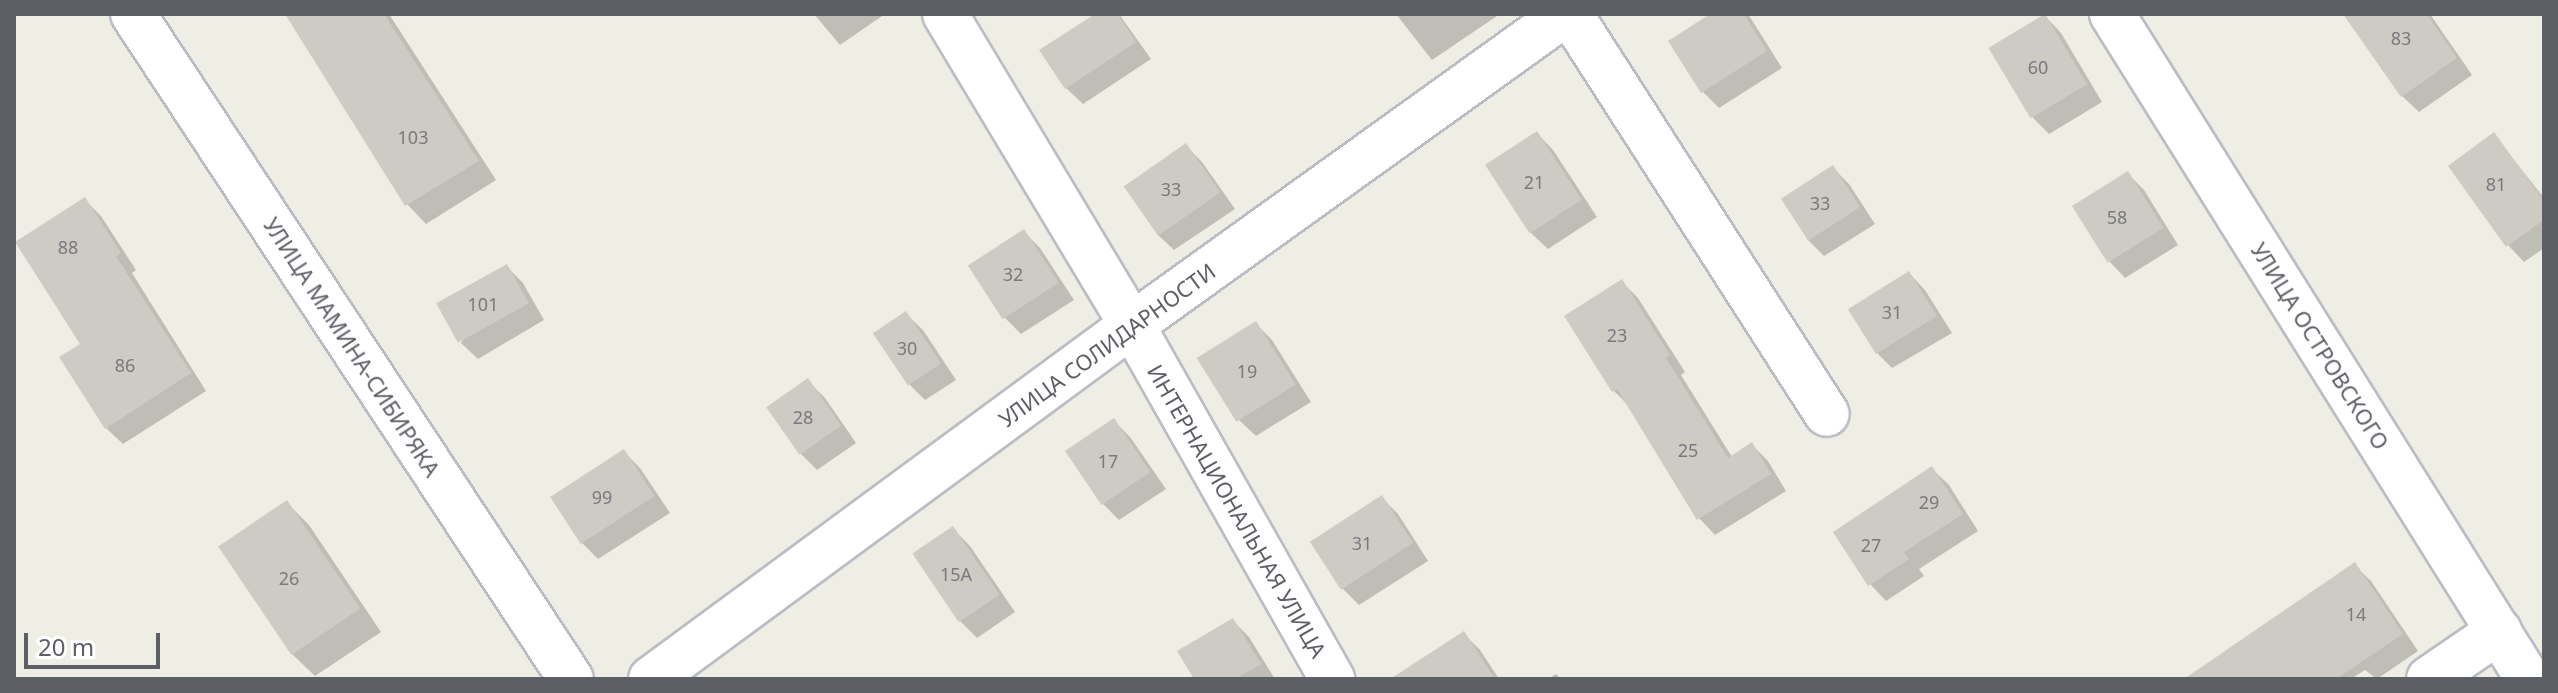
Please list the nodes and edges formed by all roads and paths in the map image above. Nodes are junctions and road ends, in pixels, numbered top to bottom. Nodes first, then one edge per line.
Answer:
1 (133, 14) edge
2 (945, 14) edge
3 (1568, 14) edge
4 (2112, 14) edge
5 (1132, 325) junction
6 (1827, 414) dead end
7 (2499, 631) junction
8 (571, 679) edge
9 (651, 679) edge
10 (1332, 679) edge
11 (2429, 679) edge
12 (2528, 679) edge

1 - 8 street, УЛИЦА МАМИНА-СИБИРЯКА
2 - 5 street, ИНТЕРНАЦИОНАЛЬНАЯ УЛИЦА
3 - 5 street, УЛИЦА СОЛИДАРНОСТИ
3 - 6 street, УЛИЦА СОЛИДАРНОСТИ
4 - 7 street, УЛИЦА ОСТРОВСКОГО
5 - 9 street, УЛИЦА СОЛИДАРНОСТИ
5 - 10 street, ИНТЕРНАЦИОНАЛЬНАЯ УЛИЦА
7 - 11 street
7 - 12 street, УЛИЦА ОСТРОВСКОГО

